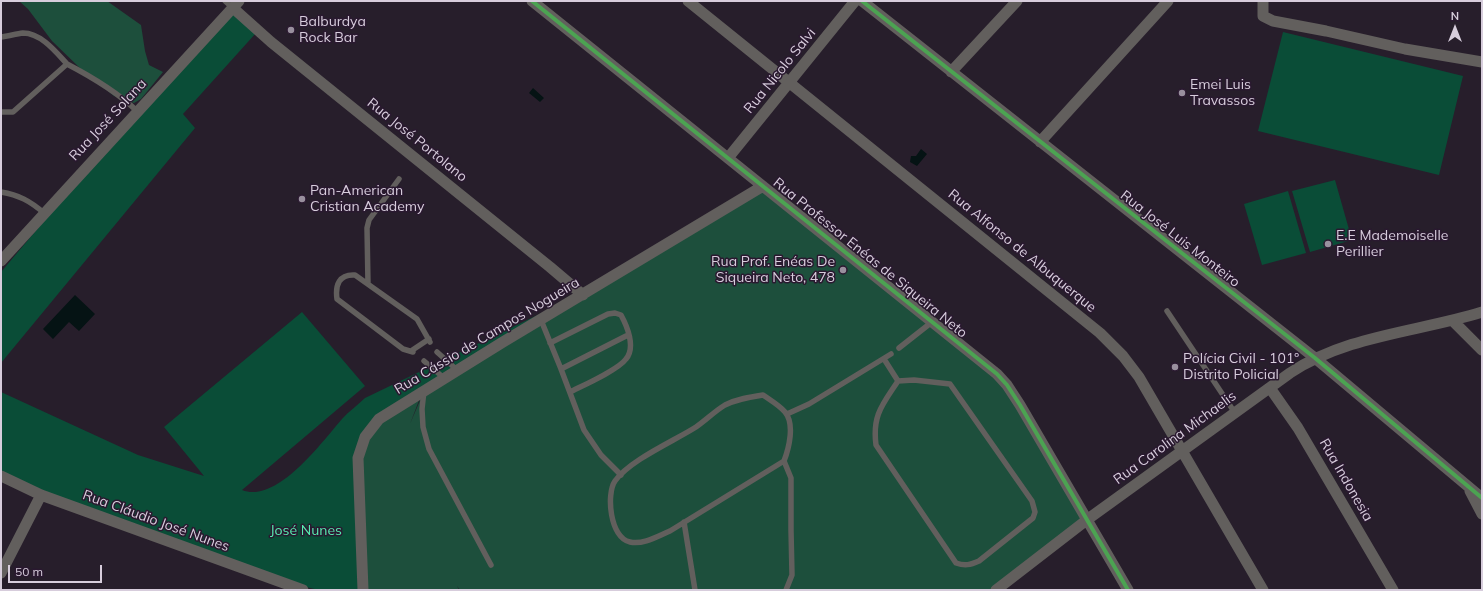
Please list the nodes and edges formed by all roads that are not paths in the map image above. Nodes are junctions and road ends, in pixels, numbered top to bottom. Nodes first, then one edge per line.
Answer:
1 (532, 1) edge
2 (688, 1) edge
3 (854, 1) edge
4 (1017, 1) edge
5 (1168, 1) edge
6 (1263, 1) edge
7 (865, 2) edge
8 (232, 3) edge
9 (1, 37) edge
10 (1482, 62) edge
11 (67, 64) junction
12 (950, 72) junction
13 (789, 84) junction
14 (137, 111) junction
15 (1, 112) edge
16 (1040, 142) junction
17 (728, 158) junction
18 (399, 179) dead end
19 (763, 186) junction
20 (1, 192) edge
21 (44, 213) junction
22 (1, 261) edge
23 (368, 284) junction
24 (583, 296) junction
25 (1168, 311) dead end
26 (1482, 312) edge
27 (541, 320) junction
28 (1453, 321) junction
29 (932, 322) junction
30 (628, 334) junction
31 (550, 343) junction
32 (899, 348) dead end
33 (1482, 350) edge
34 (438, 352) dead end
35 (891, 354) dead end
36 (1315, 358) junction
37 (884, 359) junction
38 (424, 361) dead end
39 (561, 369) junction
40 (457, 370) junction
41 (444, 378) junction
42 (898, 381) junction
43 (1270, 388) junction
44 (424, 391) junction
45 (570, 392) junction
46 (786, 414) junction
47 (1235, 414) junction
48 (1182, 452) junction
49 (784, 461) junction
50 (621, 475) junction
51 (1, 476) edge
52 (1469, 489) junction
53 (41, 495) junction
54 (1482, 498) edge
55 (1482, 514) edge
56 (1088, 519) junction
57 (684, 522) junction
58 (491, 565) dead end
59 (1, 573) edge
60 (303, 590) edge
61 (363, 590) edge
62 (695, 590) edge
63 (786, 590) edge
64 (996, 590) edge
65 (1128, 590) edge
66 (1263, 590) edge
67 (1393, 590) edge

1 - 17 street, Rua Professor Enéas de Siqueira Neto
2 - 13 street, Rua Alfonso de Albuquerque
3 - 13 street, Rua Nicolo Salvi
4 - 12 street
5 - 16 street
6 - 10 street
7 - 12 street, Rua José Luis Monteiro
8 - 14 street, Rua José Solana
8 - 24 street, Rua José Portolano
9 - 11 lane
11 - 14 lane
11 - 15 lane
12 - 16 street, Rua José Luis Monteiro
13 - 17 street, Rua Nicolo Salvi
13 - 48 street, Rua Alfonso de Albuquerque
14 - 21 street, Rua José Solana
16 - 36 street, Rua José Luis Monteiro
17 - 19 street, Rua Professor Enéas de Siqueira Neto
18 - 23 lane
19 - 24 street, Rua Cássio de Campos Nogueira
19 - 29 street, Rua Professor Enéas de Siqueira Neto
20 - 21 lane
21 - 22 street, Rua José Solana
23 - 23 lane
24 - 27 street, Rua Cássio de Campos Nogueira
25 - 47 lane
26 - 28 street, Rua Carolina Michaelis
27 - 31 lane
27 - 40 street, Rua Cássio de Campos Nogueira
28 - 33 street
28 - 36 street, Rua Carolina Michaelis
29 - 32 lane
29 - 56 street, Rua Professor Enéas de Siqueira Neto
30 - 31 lane
30 - 39 lane
30 - 45 lane
31 - 39 lane
34 - 40 lane
35 - 37 lane
36 - 43 street, Rua Carolina Michaelis
36 - 52 street, Rua José Luis Monteiro
37 - 42 lane
37 - 46 lane
38 - 41 lane
39 - 45 lane
40 - 41 street, Rua Cássio de Campos Nogueira
41 - 44 street, Rua Cássio de Campos Nogueira
42 - 42 lane
43 - 47 street, Rua Carolina Michaelis
43 - 67 street, Rua Indonesia
44 - 58 lane
44 - 61 street, Rua Cássio de Campos Nogueira
45 - 50 lane
46 - 49 lane
46 - 50 lane
47 - 48 street, Rua Carolina Michaelis
48 - 56 street, Rua Carolina Michaelis
48 - 66 street, Rua Alfonso de Albuquerque
49 - 57 lane
49 - 63 lane
50 - 57 lane
51 - 53 street, Rua Cláudio José Nunes
52 - 54 street, Rua José Luis Monteiro
52 - 55 street
53 - 59 street
53 - 60 street, Rua Cláudio José Nunes
56 - 64 street, Rua Carolina Michaelis
56 - 65 street, Rua Professor Enéas de Siqueira Neto
57 - 62 lane

